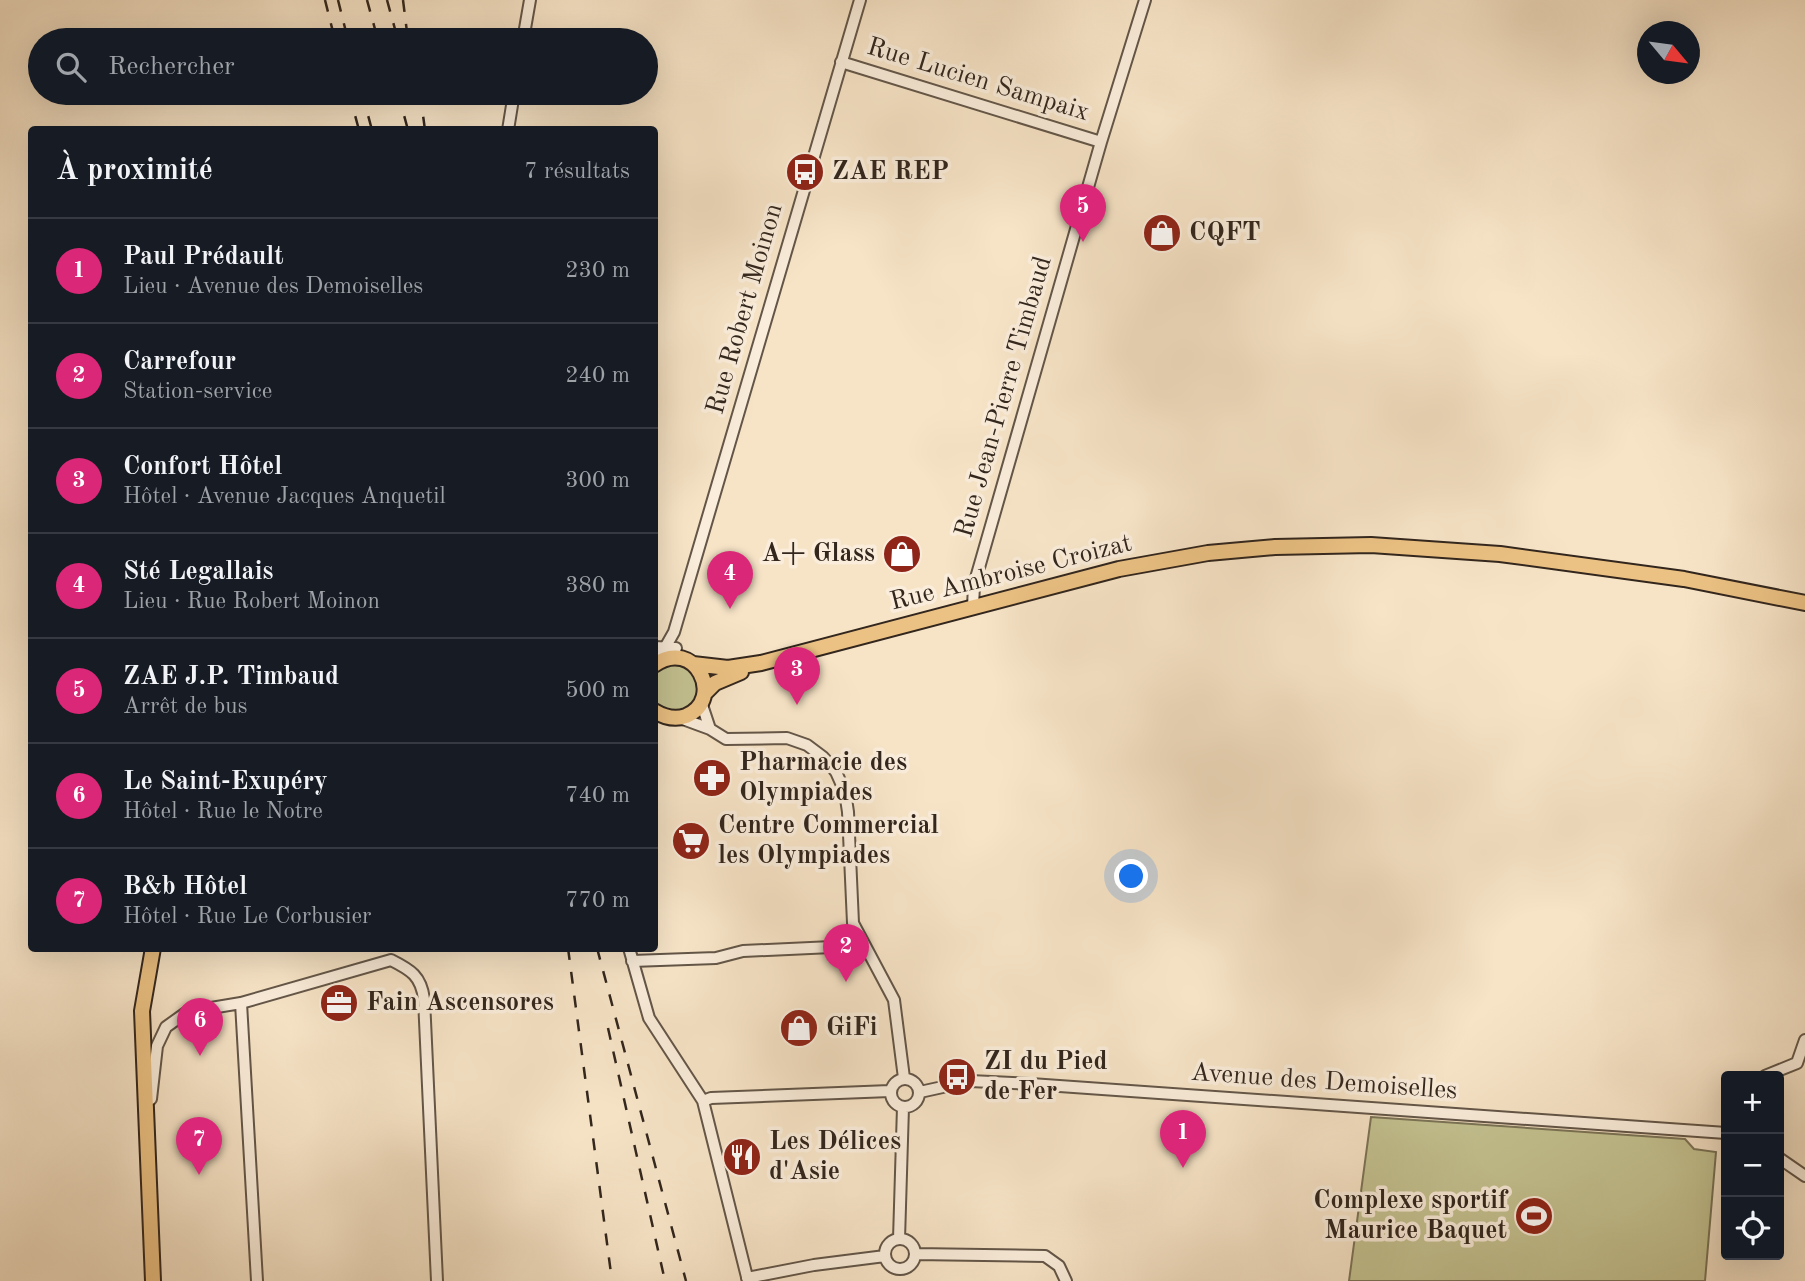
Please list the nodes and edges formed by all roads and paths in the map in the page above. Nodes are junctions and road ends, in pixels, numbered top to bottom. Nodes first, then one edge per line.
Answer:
1 (530, 0) edge
2 (860, 0) edge
3 (1145, 0) edge
4 (525, 28) edge
5 (841, 62) junction
6 (512, 105) edge
7 (509, 126) edge
8 (1101, 142) junction
9 (1805, 603) edge
10 (973, 607) junction
11 (674, 653) edge
12 (658, 663) edge
13 (658, 663) edge
14 (761, 663) junction
15 (703, 698) junction
16 (658, 713) edge
17 (680, 718) junction
18 (710, 729) junction
19 (859, 937) junction
20 (152, 952) edge
21 (630, 952) edge
22 (632, 961) junction
23 (241, 1003) junction
24 (1805, 1040) edge
25 (1801, 1065) edge
26 (1781, 1071) edge
27 (904, 1078) junction
28 (890, 1091) junction
29 (920, 1092) junction
30 (703, 1101) junction
31 (903, 1107) junction
32 (146, 1133) junction
33 (1721, 1133) edge
34 (1784, 1161) edge
35 (1805, 1176) edge
36 (899, 1239) junction
37 (915, 1254) junction
38 (885, 1256) junction
39 (902, 1269) junction
40 (748, 1279) edge
41 (153, 1281) edge
42 (257, 1281) edge
43 (437, 1281) edge
44 (907, 1281) edge
45 (1066, 1281) edge

1 - 4 street
2 - 5 street, Rue Robert Moinon
3 - 8 street, Rue Jean-Pierre Timbaud
5 - 8 street, Rue Lucien Sampaix
5 - 11 street, Rue Robert Moinon
6 - 7 street
8 - 10 street, Rue Jean-Pierre Timbaud
9 - 10 main road, Rue Ambroise Croizat
10 - 14 main road, Rue Ambroise Croizat
11 - 12 main road
11 - 13 street
11 - 14 main road
11 - 15 main road
14 - 15 main road
15 - 17 main road
15 - 18 street
16 - 17 main road
17 - 18 street
18 - 19 street
19 - 22 street
19 - 27 street
20 - 32 main road
21 - 22 street
22 - 30 street
23 - 32 street
23 - 42 street
23 - 43 street
24 - 25 street
25 - 26 street
27 - 28 street
27 - 29 street
28 - 30 street
28 - 31 street
29 - 31 street
29 - 33 street, Avenue des Demoiselles
30 - 40 street
31 - 36 street
32 - 41 main road
34 - 35 street
36 - 37 street
36 - 38 street
37 - 39 street
37 - 45 street
38 - 39 street
38 - 40 street
39 - 44 street

